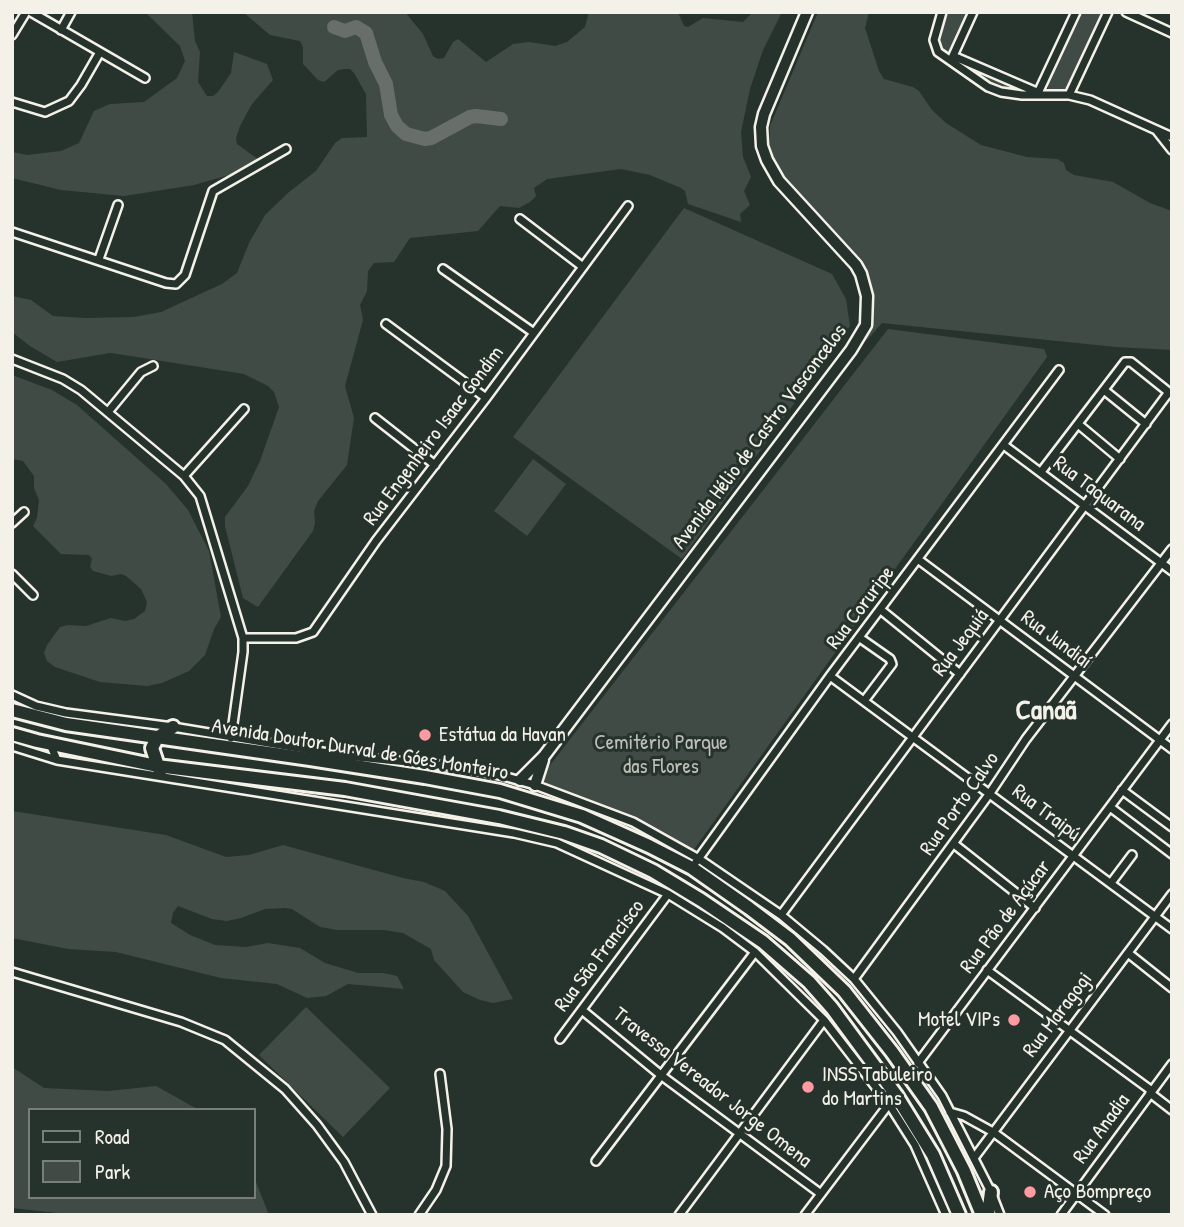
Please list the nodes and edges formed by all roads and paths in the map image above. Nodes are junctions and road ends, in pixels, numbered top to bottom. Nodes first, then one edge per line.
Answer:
1 (28, 12) edge
2 (71, 12) edge
3 (807, 12) edge
4 (943, 12) edge
5 (973, 12) edge
6 (1076, 12) edge
7 (1108, 12) edge
8 (1126, 12) edge
9 (61, 30) junction
10 (1172, 33) edge
11 (12, 35) edge
12 (100, 52) junction
13 (952, 58) junction
14 (145, 78) dead end
15 (1038, 93) junction
16 (1069, 95) junction
17 (1052, 97) junction
18 (12, 103) edge
19 (1156, 130) junction
20 (1172, 137) edge
21 (286, 149) dead end
22 (1172, 150) edge
23 (118, 205) dead end
24 (628, 206) dead end
25 (520, 219) dead end
26 (12, 232) edge
27 (99, 259) junction
28 (583, 267) junction
29 (443, 269) dead end
30 (386, 324) dead end
31 (534, 333) junction
32 (12, 359) edge
33 (153, 366) dead end
34 (1059, 370) dead end
35 (1104, 390) junction
36 (1170, 393) edge
37 (486, 398) junction
38 (244, 408) dead end
39 (108, 412) junction
40 (375, 418) dead end
41 (1078, 424) junction
42 (1146, 424) junction
43 (1005, 446) junction
44 (1120, 459) junction
45 (435, 465) junction
46 (1041, 472) junction
47 (184, 476) junction
48 (1085, 505) junction
49 (24, 512) dead end
50 (12, 523) edge
51 (1172, 549) edge
52 (919, 560) junction
53 (1161, 563) junction
54 (1172, 571) edge
55 (12, 574) edge
56 (33, 595) dead end
57 (880, 610) junction
58 (1000, 620) junction
59 (243, 638) junction
60 (860, 638) junction
61 (960, 674) junction
62 (1075, 675) junction
63 (830, 676) junction
64 (12, 695) edge
65 (864, 701) junction
66 (12, 710) edge
67 (1172, 724) edge
68 (173, 727) junction
69 (12, 734) edge
70 (914, 737) junction
71 (157, 738) junction
72 (231, 738) junction
73 (1160, 740) junction
74 (50, 743) junction
75 (12, 746) edge
76 (1172, 749) edge
77 (544, 756) junction
78 (57, 760) junction
79 (349, 761) junction
80 (159, 770) junction
81 (520, 780) junction
82 (535, 785) junction
83 (1122, 790) junction
84 (990, 793) junction
85 (1110, 807) junction
86 (1172, 827) edge
87 (954, 844) junction
88 (1172, 853) edge
89 (1073, 855) junction
90 (1132, 855) dead end
91 (695, 864) junction
92 (1111, 883) junction
93 (668, 894) junction
94 (1172, 894) edge
95 (1035, 908) junction
96 (781, 915) junction
97 (1155, 916) junction
98 (1172, 929) edge
99 (755, 953) junction
100 (1128, 953) junction
101 (987, 970) junction
102 (12, 972) edge
103 (854, 979) junction
104 (1172, 988) edge
105 (582, 1010) junction
106 (824, 1020) junction
107 (1069, 1029) junction
108 (560, 1039) dead end
109 (918, 1063) junction
110 (1171, 1068) edge
111 (440, 1074) dead end
112 (662, 1076) junction
113 (1151, 1092) junction
114 (890, 1104) junction
115 (1172, 1110) edge
116 (950, 1112) junction
117 (993, 1132) junction
118 (739, 1134) junction
119 (974, 1158) junction
120 (596, 1161) dead end
121 (991, 1192) junction
122 (821, 1194) junction
123 (1076, 1195) junction
124 (372, 1215) edge
125 (419, 1215) edge
126 (680, 1215) edge
127 (806, 1215) edge
128 (946, 1215) edge
129 (959, 1215) edge
130 (982, 1215) edge
131 (988, 1215) edge
132 (1000, 1215) edge
133 (1061, 1215) edge
134 (1105, 1215) edge

1 - 9 street
1 - 11 street
2 - 9 street
3 - 77 street, Avenida Hélio de Castro Vasconcelos
4 - 13 street
5 - 13 street
6 - 15 street
7 - 16 street
8 - 10 street
9 - 12 street
12 - 14 street
12 - 18 street
13 - 15 street
13 - 17 street
15 - 17 street
16 - 17 street
16 - 19 street
19 - 20 street
19 - 22 street
21 - 27 street
23 - 27 street
24 - 28 street, Rua Engenheiro Isaac Gondim
25 - 28 street
26 - 27 street
28 - 31 street, Rua Engenheiro Isaac Gondim
29 - 31 street
30 - 37 street
31 - 37 street, Rua Engenheiro Isaac Gondim
32 - 39 street
33 - 39 street
34 - 43 street, Rua Coruripe
35 - 36 street
35 - 41 street
35 - 42 street
36 - 42 street, Rua Jequiá
37 - 45 street, Rua Engenheiro Isaac Gondim
38 - 47 street
39 - 47 street
40 - 45 street
41 - 44 street
41 - 46 street
42 - 44 street, Rua Jequiá
43 - 46 street, Rua Taquarana
43 - 52 street, Rua Coruripe
44 - 48 street, Rua Jequiá
45 - 59 street, Rua Engenheiro Isaac Gondim
46 - 48 street, Rua Taquarana
47 - 59 street
48 - 53 street, Rua Taquarana
48 - 58 street, Rua Jequiá
49 - 50 street
51 - 53 street, Rua Porto Calvo
52 - 57 street, Rua Coruripe
52 - 58 street, Rua Jundiaí
53 - 54 street, Rua Taquarana
53 - 62 street, Rua Porto Calvo
55 - 56 street
57 - 60 street, Rua Coruripe
57 - 61 street
58 - 61 street, Rua Jequiá
58 - 62 street, Rua Jundiaí
59 - 72 street
60 - 63 street, Rua Coruripe
60 - 65 street
61 - 70 street, Rua Jequiá
62 - 73 street, Rua Jundiaí
62 - 84 street, Rua Porto Calvo
63 - 65 street, Rua Traipú
63 - 91 street, Rua Coruripe
64 - 68 street
65 - 70 street, Rua Traipú
66 - 71 highway, Avenida Doutor Durval de Góes Monteiro
67 - 73 street, Rua Pão de Açúcar
68 - 71 highway
68 - 72 street
69 - 74 highway, Avenida Doutor Durval de Góes Monteiro
70 - 84 street, Rua Traipú
70 - 96 street, Rua Jequiá
71 - 79 highway, Avenida Doutor Durval de Góes Monteiro
71 - 80 highway
72 - 79 street
73 - 76 street, Rua Jundiaí
73 - 83 street, Rua Pão de Açúcar
74 - 78 street
74 - 80 highway, Avenida Doutor Durval de Góes Monteiro
75 - 78 street
77 - 81 street, Avenida Hélio de Castro Vasconcelos
77 - 82 street, Avenida Hélio de Castro Vasconcelos
78 - 80 street
79 - 81 street
79 - 91 highway, Avenida Doutor Durval de Góes Monteiro
80 - 93 street
80 - 129 highway, Avenida Doutor Durval de Góes Monteiro
81 - 82 street
82 - 91 street
83 - 85 street, Rua Pão de Açúcar
83 - 86 street
84 - 87 street, Rua Porto Calvo
84 - 89 street, Rua Traipú
85 - 88 street
85 - 89 street, Rua Pão de Açúcar
87 - 95 street
87 - 103 street, Rua Porto Calvo
89 - 92 street, Rua Traipú
89 - 95 street, Rua Pão de Açúcar
90 - 92 street
91 - 96 street
91 - 130 highway, Avenida Doutor Durval de Góes Monteiro
92 - 97 street, Rua Traipú
93 - 99 street
93 - 105 street, Rua São Francisco
94 - 97 street, Rua Maragogi
95 - 101 street, Rua Pão de Açúcar
96 - 103 street
97 - 98 street, Rua Traipú
97 - 100 street, Rua Maragogi
99 - 106 street
99 - 112 street
100 - 104 street
100 - 107 street, Rua Maragogi
101 - 107 street
101 - 109 street, Rua Pão de Açúcar
102 - 124 street
103 - 109 street
105 - 108 street, Rua São Francisco
105 - 112 street, Travessa Vereador Jorge Omena
106 - 114 street
106 - 118 street
107 - 113 street
107 - 117 street, Rua Maragogi
109 - 116 street
110 - 113 street, Rua Anadia
111 - 125 street
112 - 118 street, Travessa Vereador Jorge Omena
112 - 120 street
113 - 115 street
113 - 123 street, Rua Anadia
114 - 122 street
114 - 128 street
116 - 117 street
116 - 119 street
117 - 119 street, Rua Maragogi
117 - 123 street
118 - 122 street, Travessa Vereador Jorge Omena
118 - 126 street
119 - 121 street
121 - 131 highway
121 - 132 street
122 - 127 street
123 - 133 street, Rua Anadia
123 - 134 street

